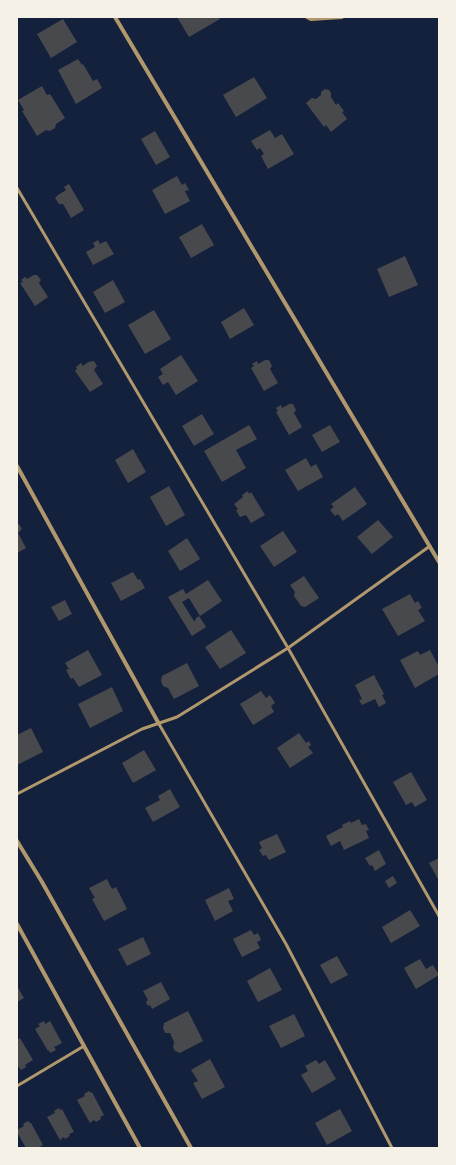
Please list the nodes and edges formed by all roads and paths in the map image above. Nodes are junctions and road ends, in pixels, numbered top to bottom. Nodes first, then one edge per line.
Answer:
1 (114, 17) edge
2 (307, 17) edge
3 (342, 17) edge
4 (17, 188) edge
5 (17, 466) edge
6 (430, 546) junction
7 (439, 562) edge
8 (288, 648) junction
9 (159, 724) junction
10 (17, 794) edge
11 (17, 841) edge
12 (439, 916) edge
13 (17, 924) edge
14 (84, 1046) junction
15 (17, 1086) edge
16 (140, 1148) edge
17 (191, 1148) edge
18 (392, 1148) edge

1 - 6 street
2 - 3 street
4 - 8 lane
5 - 9 street
6 - 7 street
6 - 8 lane
8 - 9 lane
8 - 12 lane
9 - 10 lane
9 - 18 lane
11 - 17 street
13 - 14 street
14 - 15 lane
14 - 16 street

